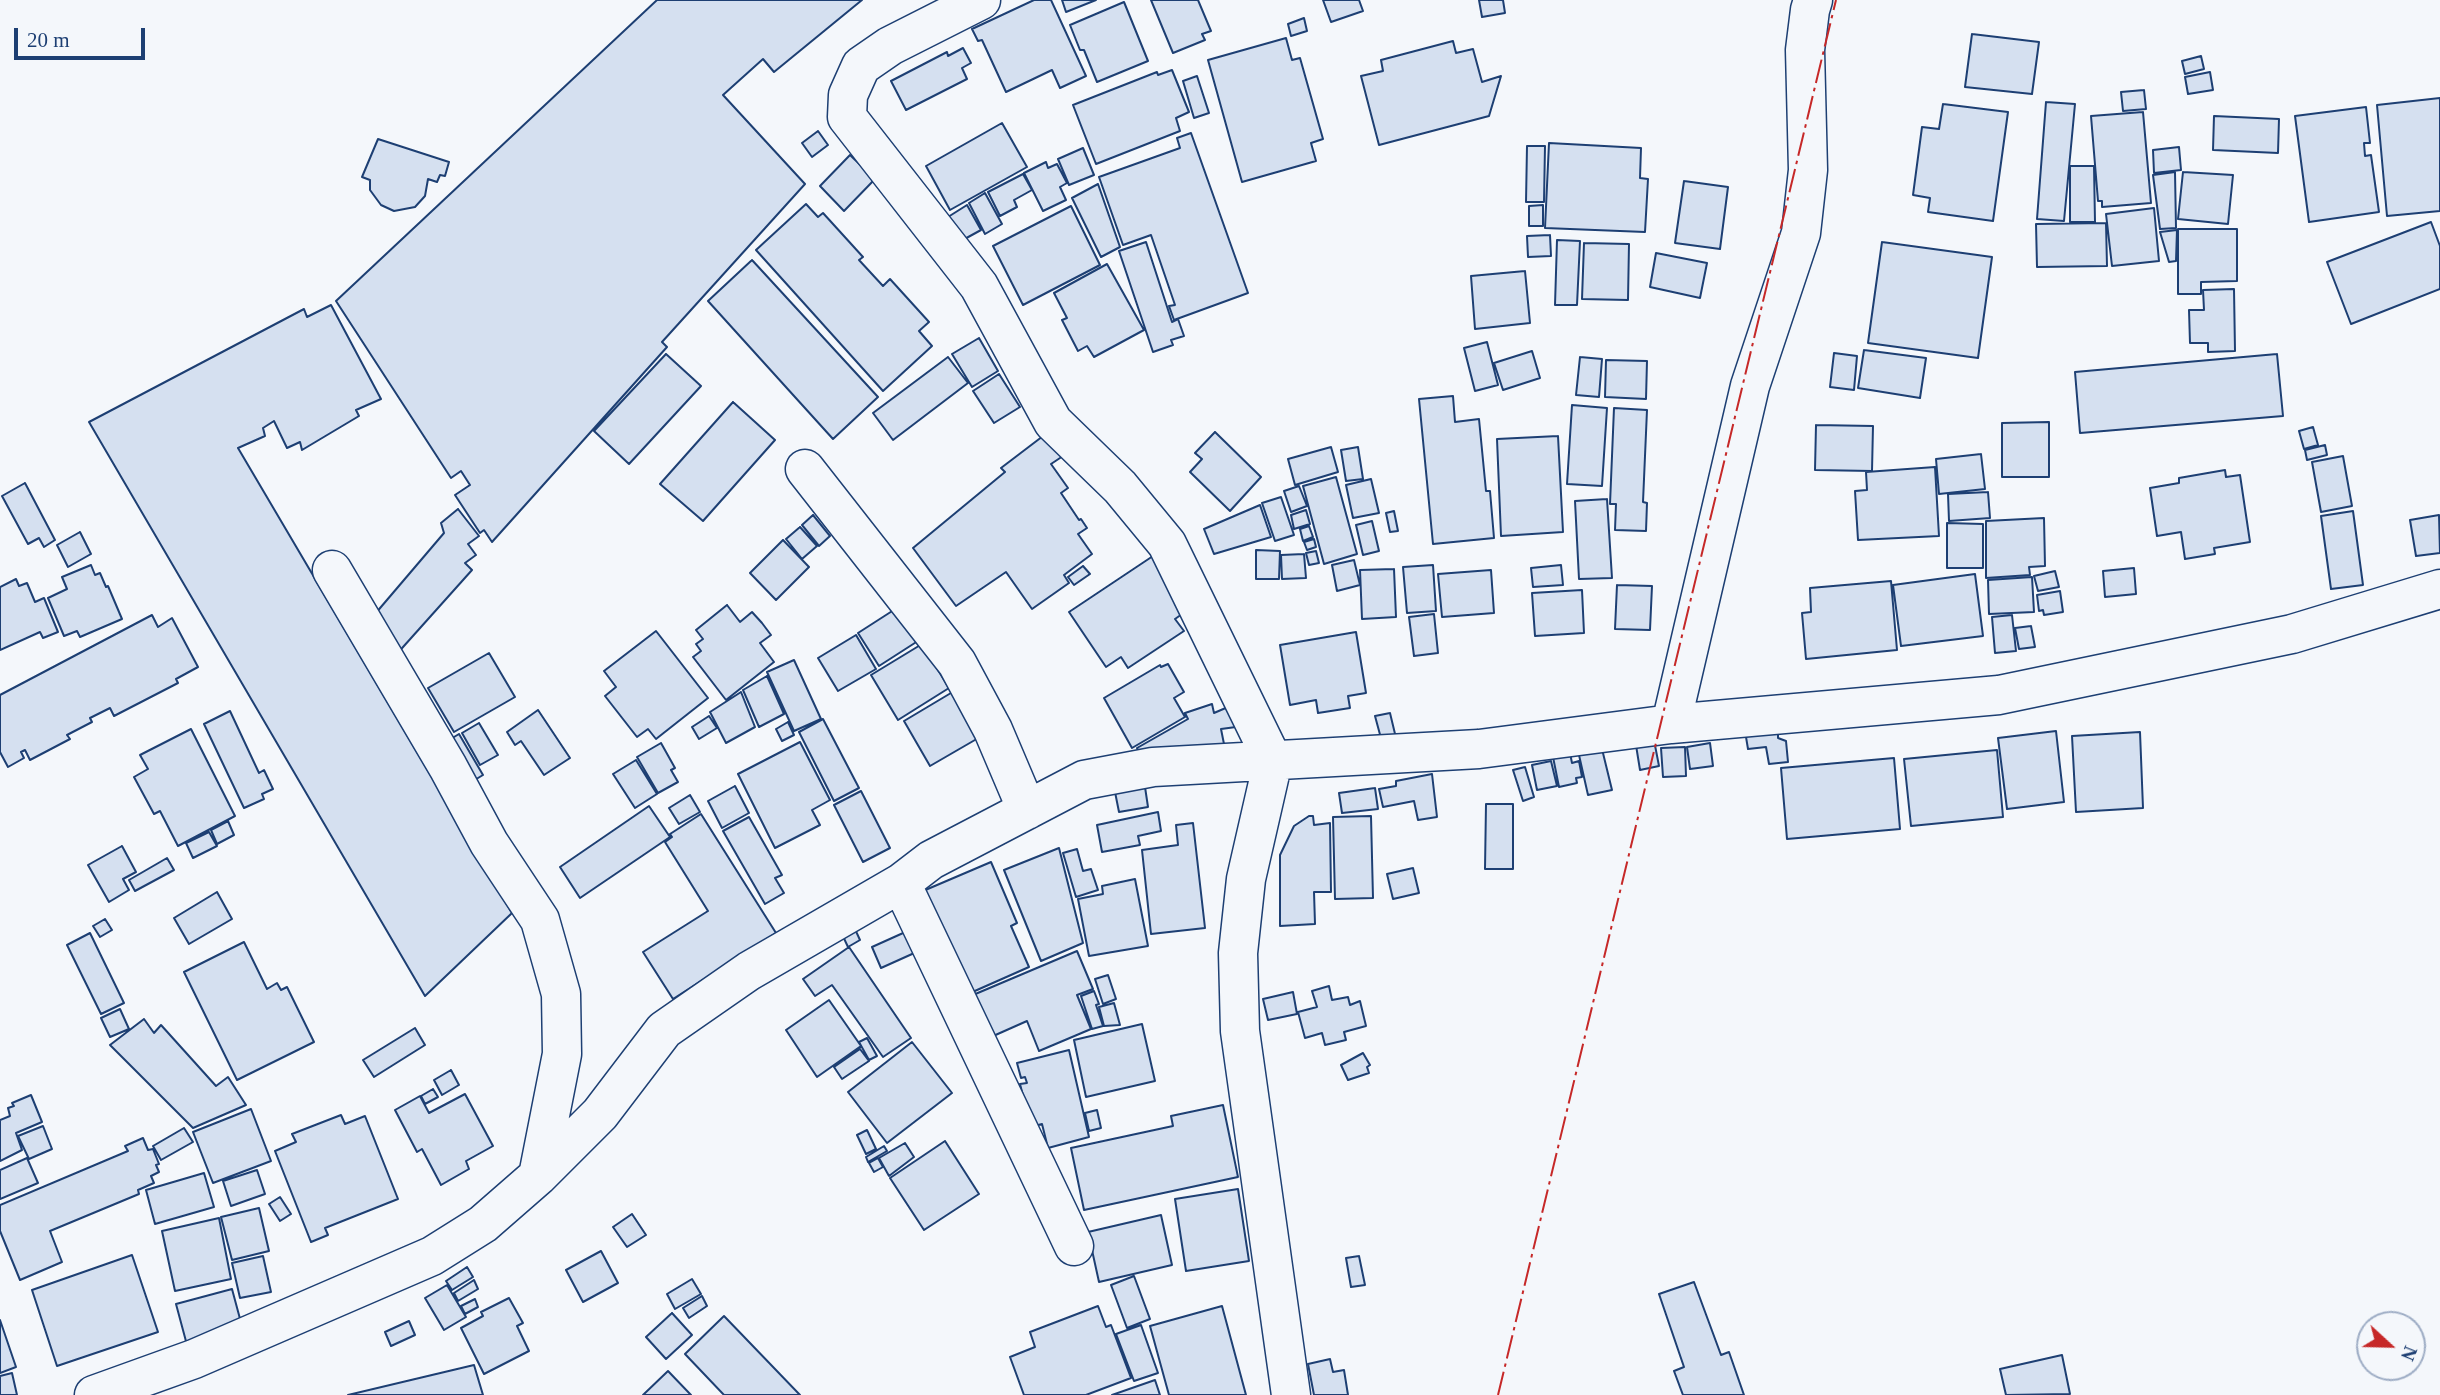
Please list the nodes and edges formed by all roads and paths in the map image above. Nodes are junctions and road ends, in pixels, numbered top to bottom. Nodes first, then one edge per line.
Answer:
1 (981, 0) edge
2 (1813, 0) edge
3 (805, 469) dead end
4 (332, 570) dead end
5 (2440, 589) edge
6 (1671, 724) junction
7 (1273, 761) junction
8 (1027, 810) junction
9 (901, 883) junction
10 (538, 1176) junction
11 (1074, 1246) dead end
12 (94, 1395) edge
13 (1291, 1395) edge

1 - 7 street
2 - 6 street
3 - 8 street
4 - 10 street
5 - 6 street
6 - 7 street
7 - 8 street
7 - 13 street
8 - 9 street
9 - 10 street
9 - 11 street
10 - 12 street

